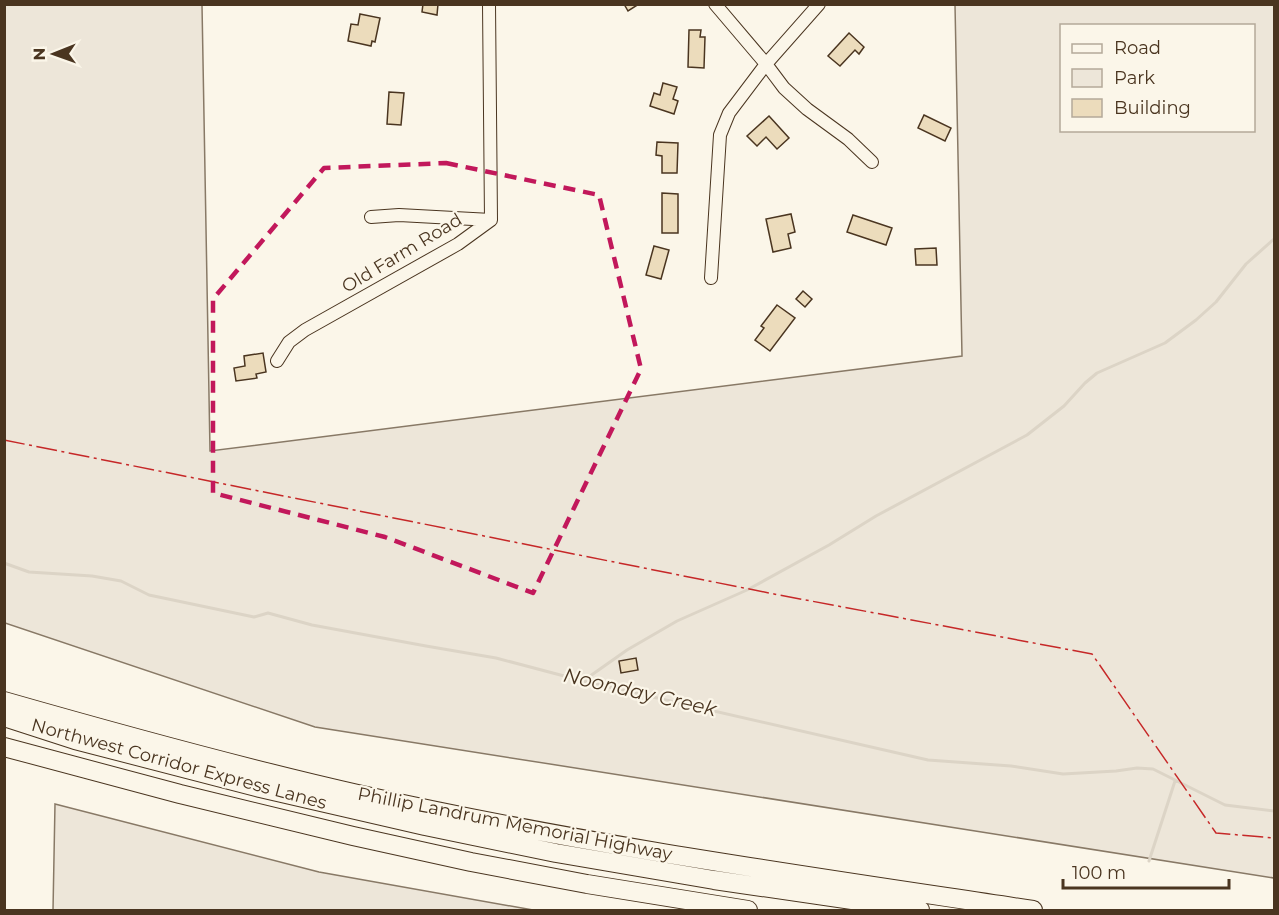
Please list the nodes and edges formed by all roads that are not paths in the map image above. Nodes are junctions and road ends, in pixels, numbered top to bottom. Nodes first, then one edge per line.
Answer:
1 (489, 4) edge
2 (715, 4) edge
3 (819, 4) edge
4 (766, 64) junction
5 (872, 162) dead end
6 (371, 217) dead end
7 (491, 220) junction
8 (711, 278) dead end
9 (277, 361) dead end
10 (4, 701) edge
11 (4, 717) edge
12 (4, 747) edge
13 (4, 753) edge
14 (124, 779) junction
15 (748, 910) edge
16 (920, 910) edge
17 (1033, 910) edge

1 - 7 street, Old Farm Road
2 - 4 street
3 - 4 street
4 - 5 street
4 - 8 street
6 - 7 street
7 - 9 street, Old Farm Road
10 - 17 highway, Phillip Landrum Memorial Highway
11 - 16 highway, Northwest Corridor Express Lanes
12 - 14 highway
13 - 14 highway
14 - 15 highway

